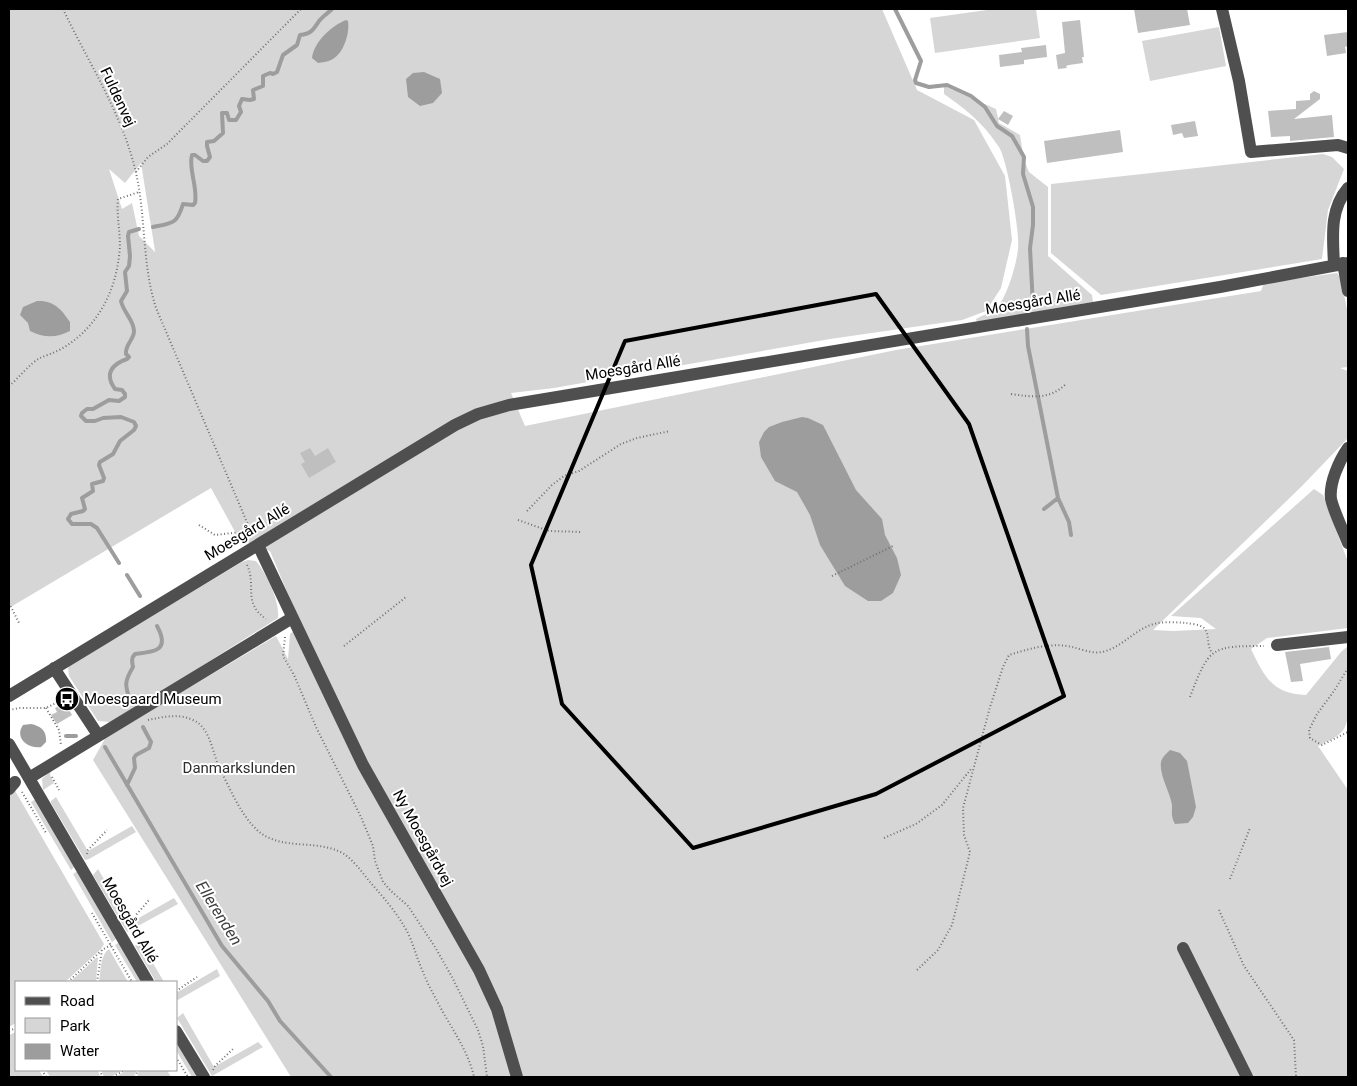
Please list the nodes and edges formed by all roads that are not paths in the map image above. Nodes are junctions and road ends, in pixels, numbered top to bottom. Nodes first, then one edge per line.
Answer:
1 (1222, 9) edge
2 (1348, 148) edge
3 (1348, 188) edge
4 (1342, 263) edge
5 (1348, 291) edge
6 (1348, 448) edge
7 (1348, 543) edge
8 (258, 545) junction
9 (292, 618) junction
10 (1348, 637) edge
11 (1277, 645) road end
12 (54, 668) junction
13 (9, 696) edge
14 (98, 736) junction
15 (9, 744) edge
16 (28, 778) junction
17 (1183, 948) dead end
18 (147, 981) edge
19 (178, 1033) edge
20 (204, 1077) edge
21 (517, 1077) edge
22 (1247, 1077) edge

1 - 2 street
3 - 4 street
4 - 5 street
4 - 8 street, Moesgård Allé
6 - 7 street
8 - 9 street, Ny Moesgårdvej
8 - 12 street, Moesgård Allé
9 - 14 street
9 - 21 street, Ny Moesgårdvej
10 - 11 street
12 - 13 street, Moesgård Allé
12 - 14 street
14 - 16 street
15 - 16 street, Moesgård Allé
16 - 18 street, Moesgård Allé
17 - 22 street
19 - 20 street

